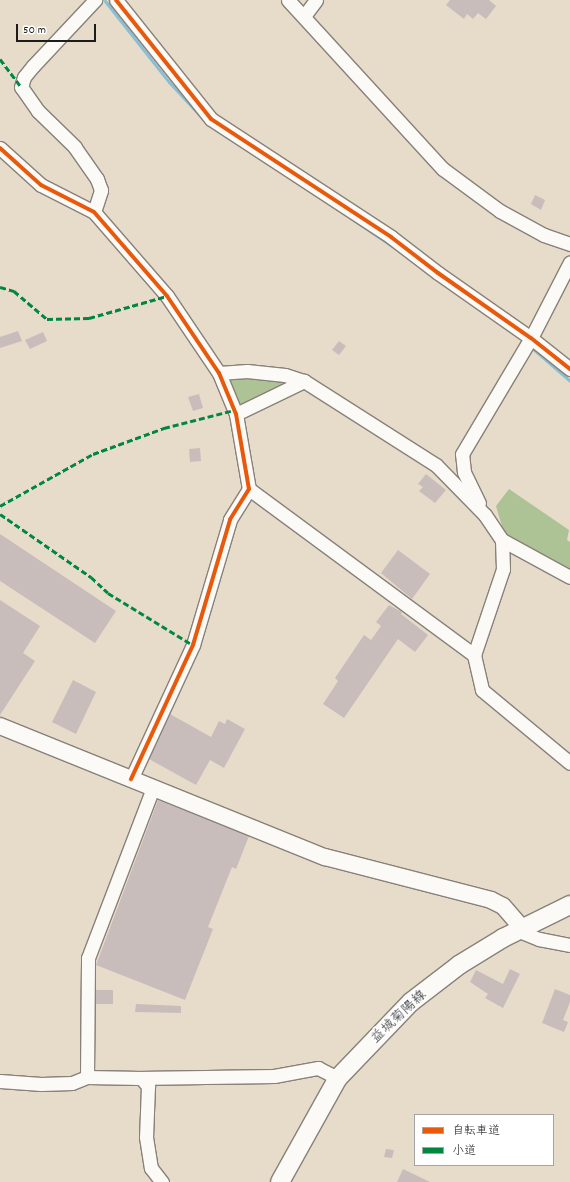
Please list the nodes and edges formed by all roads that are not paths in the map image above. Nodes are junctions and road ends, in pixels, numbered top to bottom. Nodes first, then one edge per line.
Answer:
1 (95, 0) edge
2 (116, 0) edge
3 (288, 0) edge
4 (316, 0) edge
5 (304, 16) junction
6 (0, 148) edge
7 (94, 212) junction
8 (570, 244) edge
9 (570, 262) edge
10 (531, 338) junction
11 (570, 369) edge
12 (219, 373) junction
13 (304, 381) junction
14 (236, 414) junction
15 (249, 489) junction
16 (485, 515) junction
17 (502, 540) junction
18 (570, 577) edge
19 (474, 655) junction
20 (0, 726) edge
21 (570, 763) edge
22 (131, 779) junction
23 (153, 788) junction
24 (570, 905) edge
25 (521, 930) junction
26 (570, 945) edge
27 (87, 1077) junction
28 (137, 1078) junction
29 (338, 1078) junction
30 (0, 1081) edge
31 (162, 1182) edge
32 (280, 1182) edge

1 - 7 street
2 - 10 street
3 - 5 street
4 - 5 street
5 - 8 street
6 - 7 street
7 - 12 street
9 - 10 street
10 - 11 street
10 - 16 street
12 - 13 street
12 - 14 street
13 - 14 street
13 - 16 street
14 - 15 street
15 - 19 street
15 - 22 street
16 - 17 street
17 - 18 street
17 - 19 street
19 - 21 street
20 - 22 street
22 - 23 street
23 - 25 street
23 - 27 street
24 - 25 main road, 益城菊陽線
25 - 26 street
25 - 29 main road, 益城菊陽線
27 - 28 street
27 - 30 street
28 - 29 street
28 - 31 street
29 - 32 main road, 益城菊陽線

